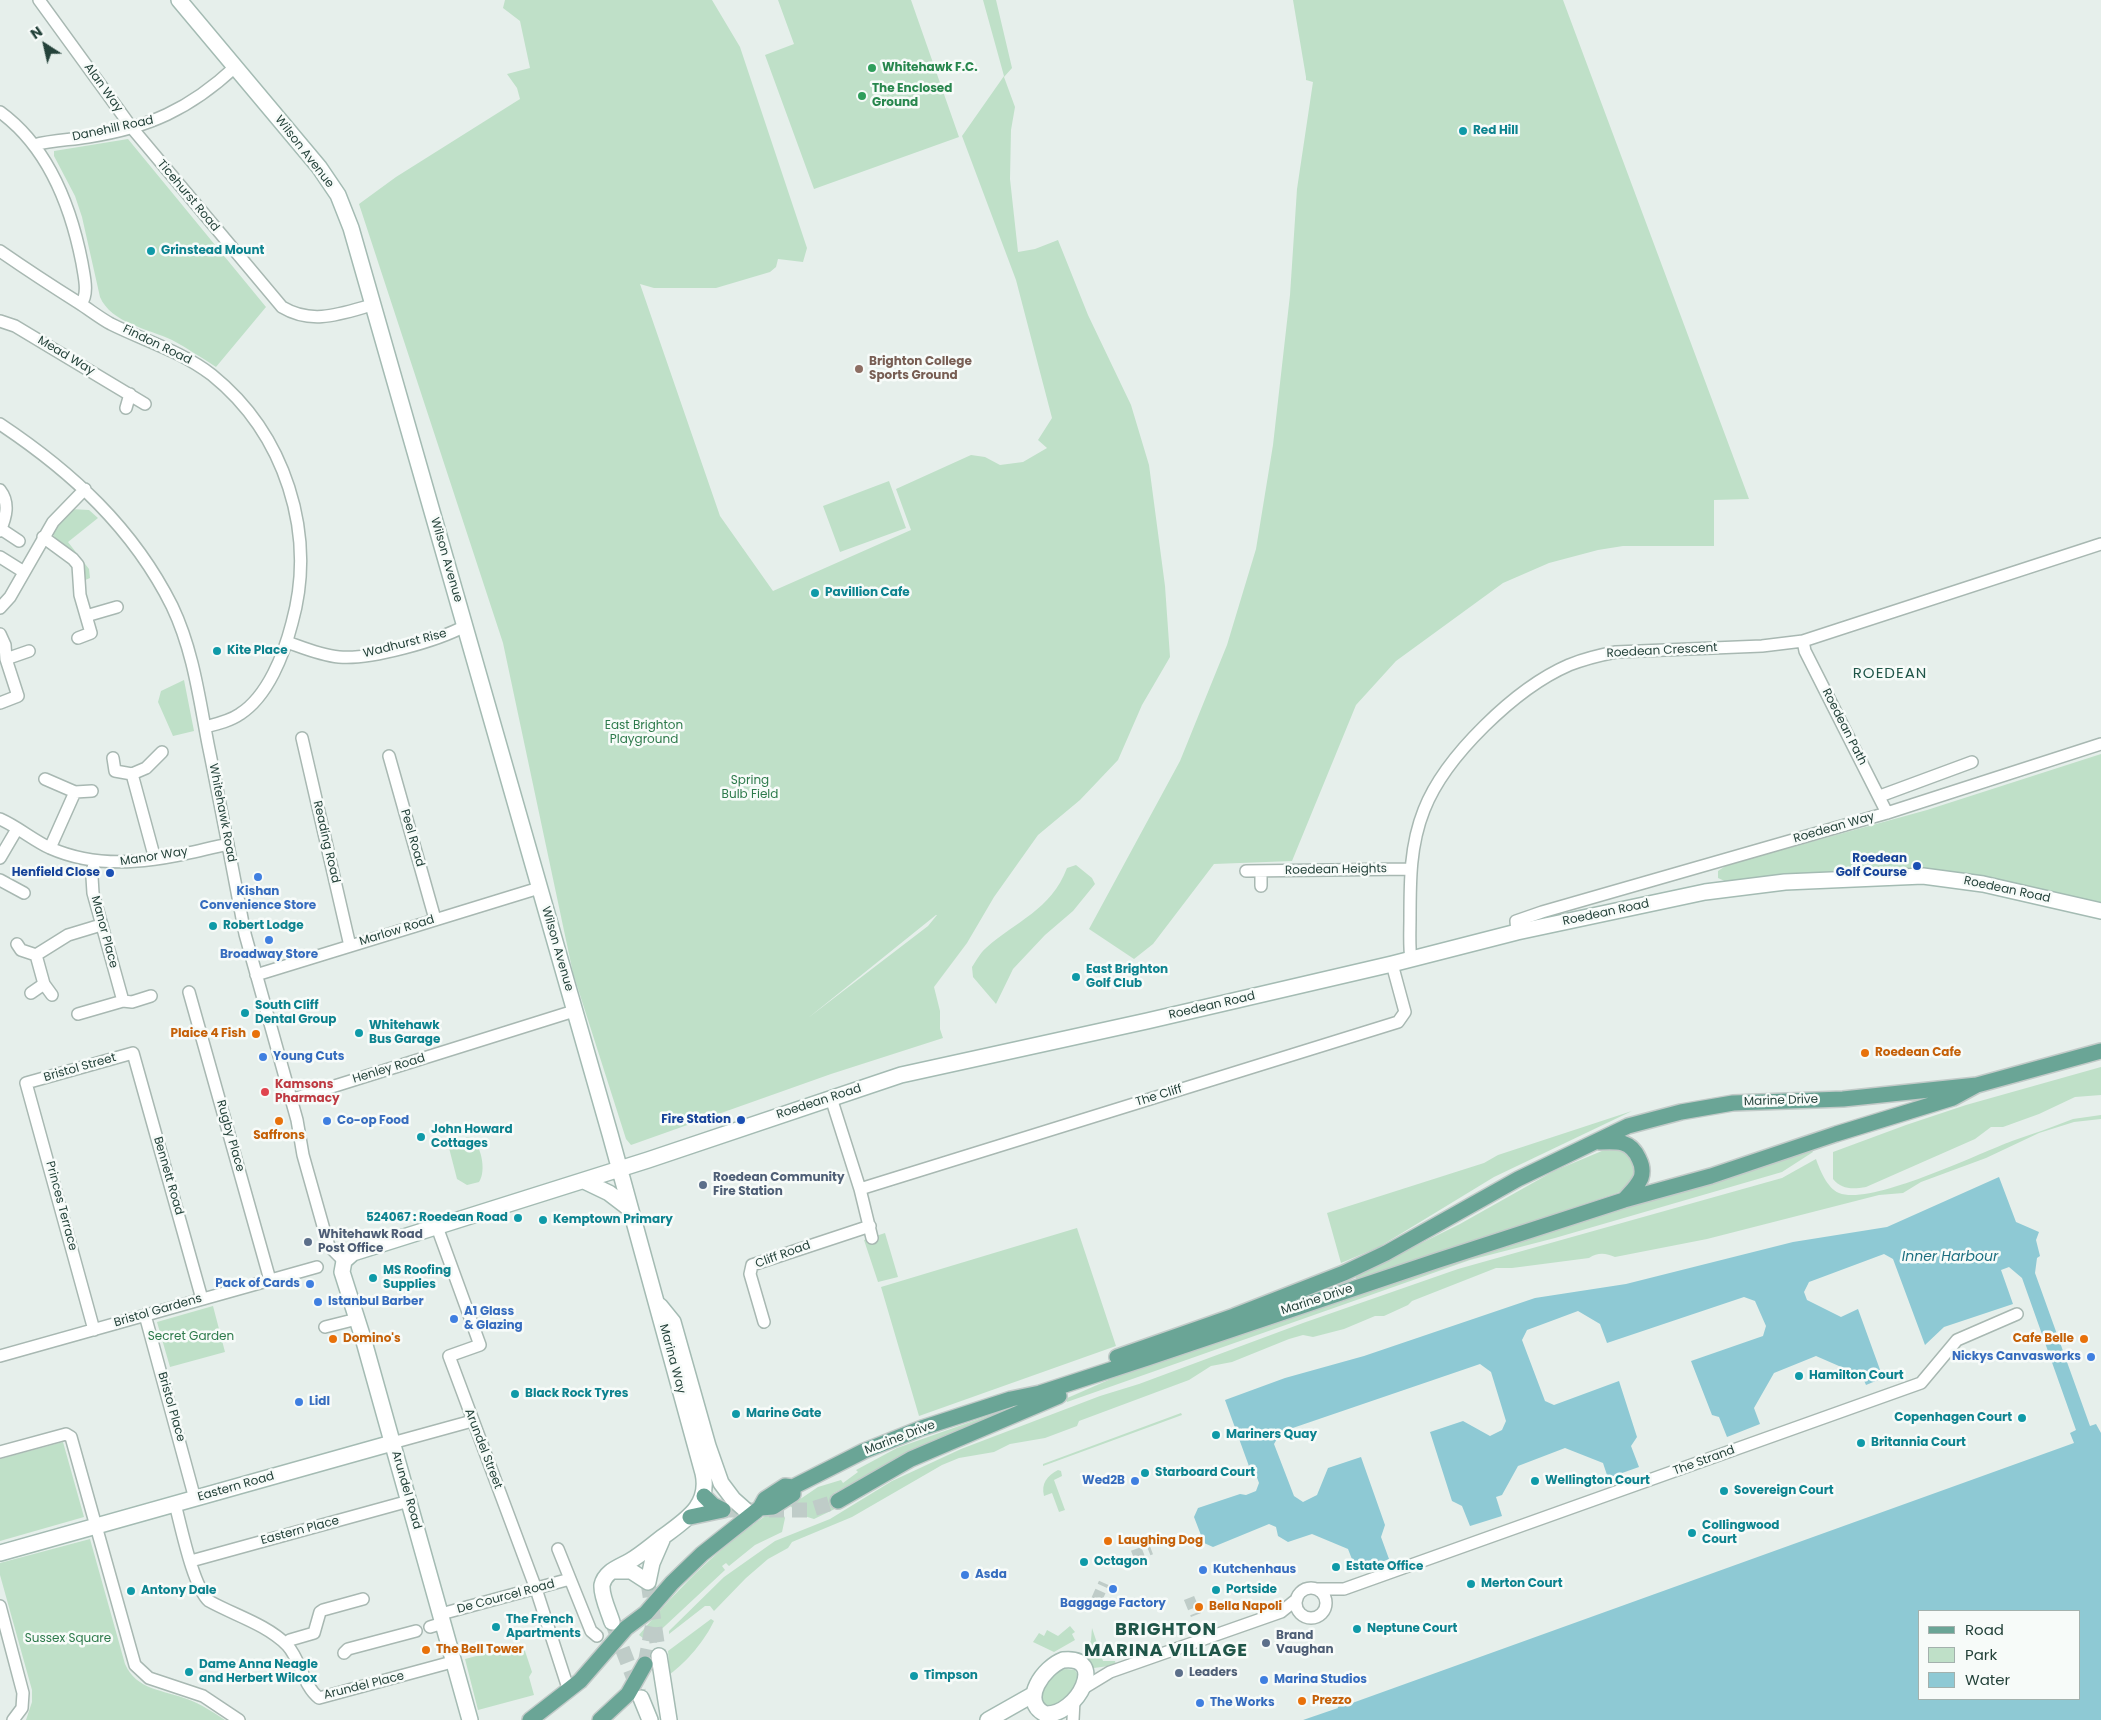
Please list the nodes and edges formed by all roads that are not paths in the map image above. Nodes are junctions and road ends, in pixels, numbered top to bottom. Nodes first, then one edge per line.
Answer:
1 (38, 0) edge
2 (179, 0) edge
3 (235, 67) junction
4 (0, 112) edge
5 (132, 128) junction
6 (34, 145) junction
7 (0, 251) edge
8 (81, 304) junction
9 (372, 304) junction
10 (0, 321) edge
11 (130, 394) junction
12 (145, 404) dead end
13 (126, 408) dead end
14 (0, 424) edge
15 (85, 489) junction
16 (0, 490) edge
17 (0, 530) edge
18 (43, 537) junction
19 (19, 542) dead end
20 (2101, 544) edge
21 (0, 556) edge
22 (24, 572) junction
23 (117, 607) dead end
24 (0, 608) edge
25 (86, 616) junction
26 (465, 626) junction
27 (0, 634) edge
28 (78, 638) dead end
29 (1803, 641) junction
30 (287, 642) junction
31 (28, 651) dead end
32 (6, 659) junction
33 (0, 703) edge
34 (205, 727) junction
35 (302, 738) dead end
36 (2101, 744) edge
37 (162, 752) dead end
38 (389, 756) dead end
39 (113, 758) dead end
40 (1972, 762) dead end
41 (132, 774) junction
42 (44, 779) dead end
43 (92, 791) dead end
44 (75, 792) junction
45 (1880, 796) junction
46 (1887, 813) junction
47 (0, 820) edge
48 (17, 829) junction
49 (228, 844) junction
50 (50, 848) junction
51 (0, 858) edge
52 (155, 859) junction
53 (94, 862) junction
54 (1410, 869) junction
55 (1246, 871) dead end
56 (1261, 872) junction
57 (0, 880) edge
58 (1261, 886) dead end
59 (539, 888) junction
60 (24, 893) dead end
61 (1565, 905) junction
62 (2101, 911) edge
63 (435, 919) junction
64 (1569, 921) junction
65 (101, 926) junction
66 (1517, 932) junction
67 (17, 944) dead end
68 (350, 946) junction
69 (36, 955) junction
70 (1411, 960) junction
71 (1392, 964) junction
72 (256, 976) junction
73 (44, 984) junction
74 (189, 992) dead end
75 (31, 993) dead end
76 (52, 994) dead end
77 (151, 996) dead end
78 (124, 1001) junction
79 (574, 1011) junction
80 (78, 1014) dead end
81 (2101, 1051) edge
82 (133, 1053) joint
83 (26, 1083) joint
84 (1976, 1085) junction
85 (831, 1098) junction
86 (290, 1100) junction
87 (1591, 1142) junction
88 (619, 1168) junction
89 (584, 1181) junction
90 (860, 1189) junction
91 (1624, 1200) junction
92 (630, 1209) junction
93 (870, 1226) junction
94 (437, 1227) junction
95 (872, 1238) dead end
96 (344, 1260) junction
97 (317, 1267) dead end
98 (270, 1280) junction
99 (202, 1299) junction
100 (658, 1303) junction
101 (2017, 1314) dead end
102 (145, 1315) junction
103 (357, 1319) junction
104 (764, 1322) dead end
105 (325, 1327) dead end
106 (94, 1330) junction
107 (0, 1356) edge
108 (1147, 1358) junction
109 (1011, 1398) junction
110 (472, 1421) junction
111 (392, 1443) junction
112 (0, 1452) edge
113 (704, 1496) junction
114 (195, 1499) junction
115 (409, 1501) junction
116 (838, 1501) tunnel mouth
117 (175, 1504) junction
118 (755, 1512) junction
119 (690, 1517) junction
120 (96, 1526) junction
121 (665, 1536) junction
122 (558, 1549) dead end
123 (0, 1553) edge
124 (191, 1561) junction
125 (612, 1571) junction
126 (570, 1579) junction
127 (536, 1589) junction
128 (1316, 1589) junction
129 (1342, 1591) junction
130 (363, 1599) dead end
131 (1296, 1599) junction
132 (1325, 1604) junction
133 (0, 1606) edge
134 (1281, 1612) junction
135 (646, 1613) junction
136 (1300, 1613) junction
137 (438, 1622) junction
138 (612, 1622) tunnel mouth
139 (416, 1631) dead end
140 (597, 1636) dead end
141 (286, 1644) junction
142 (344, 1653) dead end
143 (659, 1656) tunnel mouth
144 (452, 1662) junction
145 (645, 1664) tunnel mouth
146 (1084, 1669) junction
147 (1110, 1672) junction
148 (568, 1691) junction
149 (1034, 1694) junction
150 (1078, 1694) junction
151 (641, 1698) tunnel mouth
152 (993, 1717) edge
153 (1045, 1717) edge
154 (13, 1720) edge
155 (239, 1720) edge
156 (470, 1720) edge
157 (530, 1720) edge
158 (548, 1720) edge
159 (600, 1720) edge
160 (650, 1720) edge
161 (669, 1720) edge
162 (1073, 1720) edge

1 - 5 street, Alan Way
2 - 3 main road, Wilson Avenue
3 - 5 street, Danehill Road
3 - 9 main road, Wilson Avenue
4 - 6 street
5 - 6 street, Danehill Road
5 - 9 street, Ticehurst Road
6 - 8 street
7 - 8 street, Findon Road
8 - 30 street, Findon Road
9 - 26 main road, Wilson Avenue
10 - 11 street, Mead Way
11 - 12 street, Mead Way
11 - 13 street
14 - 15 street, Whitehawk Road
15 - 18 street
15 - 34 street, Whitehawk Road
16 - 17 street
17 - 19 street
18 - 22 street
18 - 25 street
20 - 29 street, Roedean Crescent
21 - 22 street
22 - 24 street
23 - 25 street
25 - 28 street
26 - 30 street, Wadhurst Rise
26 - 59 main road, Wilson Avenue
27 - 32 street
29 - 45 street, Roedean Path
29 - 54 street, Roedean Crescent
30 - 34 street, Findon Road
31 - 32 street
32 - 33 street
34 - 49 street, Whitehawk Road
35 - 68 street, Reading Road
36 - 46 street, Roedean Way
37 - 41 street
38 - 63 street, Peel Road
39 - 41 street
40 - 45 street
41 - 52 street
42 - 44 street
43 - 44 street
44 - 50 street
45 - 46 street, Roedean Path
46 - 61 street, Roedean Way
47 - 48 street, Manor Way
48 - 50 street, Manor Way
48 - 51 street
49 - 52 street, Manor Way
49 - 72 street, Whitehawk Road
50 - 53 street, Manor Way
52 - 53 street, Manor Way
53 - 65 street, Manor Place
54 - 56 street, Roedean Heights
54 - 70 street, Roedean Crescent
55 - 56 street, Roedean Heights
56 - 58 street
57 - 60 street
59 - 63 street, Marlow Road
59 - 79 main road, Wilson Avenue
61 - 64 street
61 - 66 street, Roedean Way
62 - 64 main road, Roedean Road
63 - 68 street, Marlow Road
64 - 66 main road, Roedean Road
65 - 69 street
65 - 78 street, Manor Place
66 - 70 main road, Roedean Road
67 - 69 street
68 - 72 street, Marlow Road
69 - 73 street
70 - 71 main road, Roedean Road
71 - 85 main road, Roedean Road
71 - 90 street, The Cliff
72 - 86 street, Whitehawk Road
73 - 75 street
73 - 76 street
74 - 98 street, Rugby Place
77 - 78 street
78 - 80 street
79 - 86 street, Henley Road
79 - 88 main road, Wilson Avenue
81 - 84 main road, Marine Drive
82 - 83 street, Bristol Street
82 - 99 street, Bennett Road
83 - 106 street, Princes Terrace
84 - 87 main road, Marine Drive
84 - 91 main road, Marine Drive
85 - 88 main road, Roedean Road
85 - 90 street
86 - 96 street, Whitehawk Road
87 - 91 main road, Marine Drive
87 - 109 main road, Marine Drive
88 - 89 main road, Roedean Road
88 - 92 main road, Marina Way
89 - 92 main road
89 - 94 main road, Roedean Road
90 - 93 street
91 - 108 main road, Marine Drive
92 - 100 main road, Marina Way
93 - 95 street
93 - 104 street, Cliff Road
94 - 96 main road, Roedean Road
94 - 110 street, Arundel Street
96 - 103 main road, Arundel Road
97 - 98 street, Bristol Gardens
98 - 99 street, Bristol Gardens
99 - 102 street, Bristol Gardens
100 - 113 main road, Marina Way
100 - 118 main road
101 - 129 street, The Strand
102 - 106 street, Bristol Gardens
102 - 114 street, Bristol Place
103 - 105 street
103 - 111 main road, Arundel Road
106 - 107 street, Bristol Gardens
108 - 109 main road, Marine Drive
108 - 116 main road
109 - 118 main road, Marine Drive
110 - 111 street, Eastern Road
110 - 127 street, Arundel Street
111 - 114 main road, Eastern Road
111 - 115 main road, Arundel Road
112 - 120 street
113 - 119 main road
113 - 119 main road
114 - 117 main road, Eastern Road
115 - 124 street, Eastern Place
115 - 137 main road, Arundel Road
117 - 120 main road, Eastern Road
117 - 124 street, Arundel Place
118 - 135 main road, Marine Drive
119 - 121 main road
120 - 123 main road, Eastern Road
120 - 155 street
121 - 125 main road
121 - 125 main road
122 - 126 street
124 - 141 street, Arundel Place
125 - 138 main road
126 - 127 street, De Courcel Road
126 - 140 street
127 - 137 street, De Courcel Road
127 - 148 street, Arundel Street
128 - 129 street, The Strand
128 - 131 street
128 - 132 street
129 - 132 street, The Strand
130 - 141 street
131 - 134 street
131 - 136 street
132 - 136 street
133 - 154 street
134 - 136 street
134 - 147 street
135 - 148 main road, Marine Drive
135 - 158 main road, Marine Drive
137 - 144 main road, Arundel Road
139 - 142 street
141 - 144 street, Arundel Place
143 - 161 main road
144 - 156 main road, Arundel Road
145 - 159 main road
146 - 147 street
146 - 149 main road
146 - 150 main road
147 - 150 street
148 - 157 main road, Marine Drive
149 - 152 main road
149 - 153 main road
150 - 153 main road
150 - 162 street
151 - 160 main road

